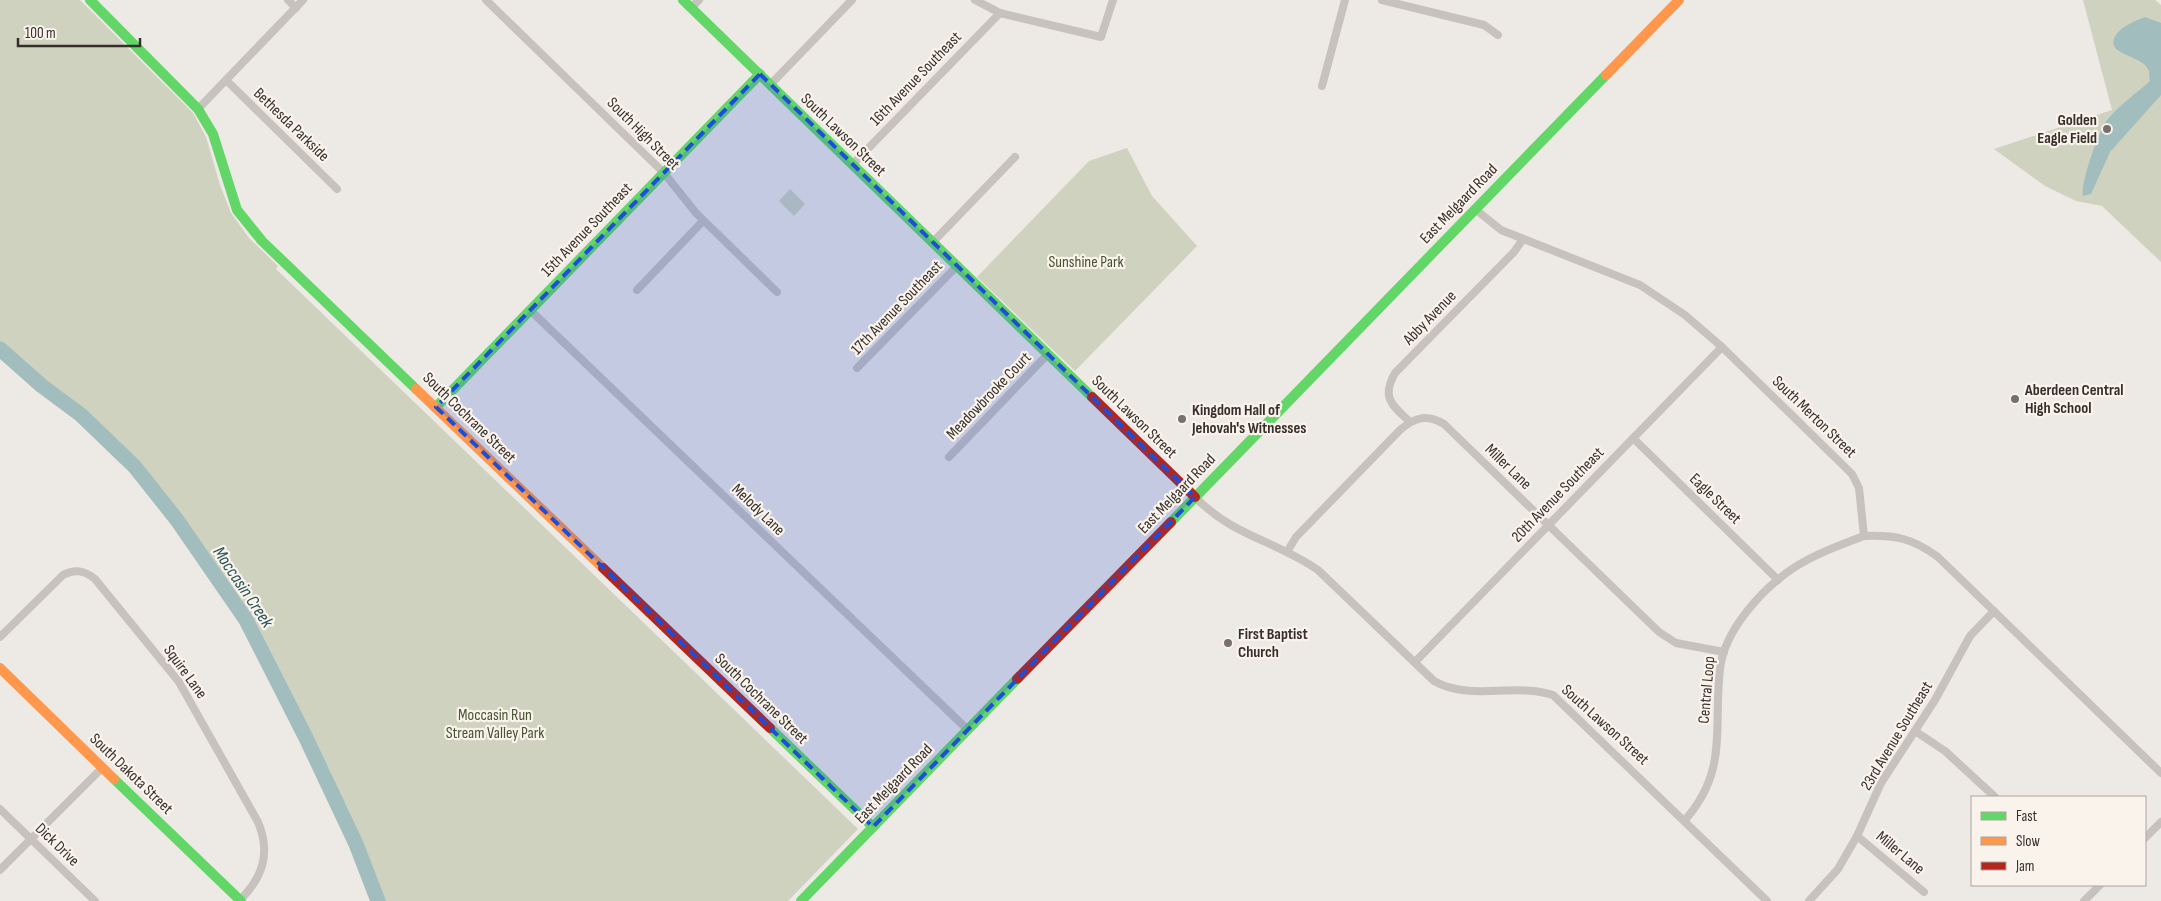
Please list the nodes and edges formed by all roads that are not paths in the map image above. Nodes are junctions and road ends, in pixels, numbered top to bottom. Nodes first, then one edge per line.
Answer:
1 (90, 0) edge
2 (288, 0) edge
3 (303, 0) edge
4 (486, 0) edge
5 (683, 0) edge
6 (699, 0) edge
7 (852, 0) edge
8 (975, 0) edge
9 (1113, 0) edge
10 (1345, 0) edge
11 (1382, 0) edge
12 (1675, 1) edge
13 (296, 8) junction
14 (691, 8) junction
15 (1000, 13) junction
16 (1498, 35) dead end
17 (760, 74) junction
18 (226, 80) junction
19 (770, 85) junction
20 (1322, 86) dead end
21 (198, 109) junction
22 (1015, 156) dead end
23 (852, 165) junction
24 (664, 173) junction
25 (337, 189) dead end
26 (1475, 209) junction
27 (703, 221) junction
28 (1523, 239) junction
29 (932, 243) junction
30 (957, 266) junction
31 (636, 290) dead end
32 (777, 292) dead end
33 (530, 310) junction
34 (1722, 347) junction
35 (1048, 354) junction
36 (857, 368) dead end
37 (436, 407) junction
38 (1410, 422) junction
39 (1633, 438) junction
40 (949, 457) dead end
41 (1195, 497) junction
42 (1548, 525) junction
43 (1864, 536) junction
44 (1287, 552) junction
45 (1778, 580) junction
46 (1994, 611) junction
47 (0, 637) edge
48 (1724, 652) junction
49 (1415, 662) junction
50 (0, 668) edge
51 (968, 730) junction
52 (1915, 731) junction
53 (103, 767) junction
54 (2161, 773) edge
55 (1994, 796) edge
56 (0, 809) edge
57 (1685, 820) junction
58 (2161, 822) edge
59 (873, 828) junction
60 (1857, 836) junction
61 (2146, 837) edge
62 (31, 839) junction
63 (0, 870) edge
64 (2099, 886) edge
65 (1924, 892) dead end
66 (241, 900) edge
67 (96, 901) edge
68 (801, 901) edge
69 (1768, 901) edge
70 (1809, 901) edge
71 (2084, 901) edge

1 - 21 street, South Cochrane Street
2 - 13 street
3 - 13 street
4 - 24 street, South High Street
5 - 14 street, South Lawson Street
6 - 14 street
7 - 19 street
8 - 15 street
9 - 15 street
10 - 20 street
11 - 16 street
12 - 26 street, East Melgaard Road
13 - 18 street
14 - 17 street, South Lawson Street
15 - 23 street, 16th Avenue Southeast
17 - 19 street, South Lawson Street
17 - 24 street, 15th Avenue Southeast
18 - 21 street
18 - 25 street, Bethesda Parkside
19 - 23 street, South Lawson Street
21 - 37 street, South Cochrane Street
22 - 29 street, 17th Avenue Southeast
23 - 29 street, South Lawson Street
24 - 27 street, South High Street
24 - 33 street, 15th Avenue Southeast
26 - 28 street, South Merton Street
26 - 41 street, East Melgaard Road
27 - 31 street
27 - 32 street, South High Street
28 - 34 street, South Merton Street
28 - 38 street, Abby Avenue
29 - 30 street, South Lawson Street
30 - 35 street, South Lawson Street
30 - 36 street, 17th Avenue Southeast
33 - 37 street, 15th Avenue Southeast
33 - 51 street, Melody Lane
34 - 39 street, 20th Avenue Southeast
34 - 43 street, South Merton Street
35 - 40 street, Meadowbrooke Court
35 - 41 street, South Lawson Street
37 - 59 street, South Cochrane Street
38 - 42 street, Miller Lane
38 - 44 street
39 - 42 street, 20th Avenue Southeast
39 - 45 street, Eagle Street
41 - 44 street, South Lawson Street
41 - 51 street, East Melgaard Road
42 - 48 street, Miller Lane
42 - 49 street, 20th Avenue Southeast
43 - 45 street, Central Loop
43 - 46 street
44 - 49 street, South Lawson Street
45 - 48 street, Central Loop
46 - 52 street, 23rd Avenue Southeast
46 - 54 street
47 - 66 street, Squire Lane
48 - 57 street, Central Loop
49 - 57 street, South Lawson Street
50 - 53 street, South Dakota Street
51 - 59 street, East Melgaard Road
52 - 55 street
52 - 60 street, 23rd Avenue Southeast
53 - 62 street
53 - 66 street, South Dakota Street
56 - 62 street, Dick Drive
57 - 69 street, South Lawson Street
58 - 61 street
59 - 68 street, East Melgaard Road
60 - 65 street, Miller Lane
60 - 70 street, 23rd Avenue Southeast
62 - 63 street
62 - 67 street, Dick Drive
64 - 71 street

